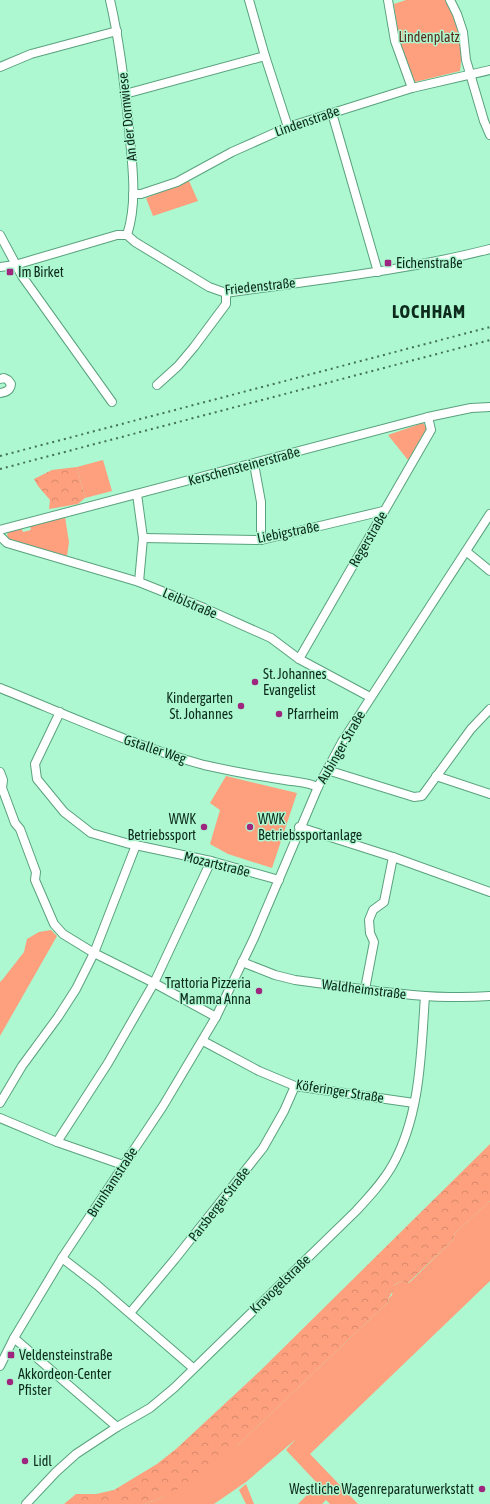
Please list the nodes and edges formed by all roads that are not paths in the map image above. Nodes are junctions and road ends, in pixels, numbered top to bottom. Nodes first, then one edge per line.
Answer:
1 (110, 0) edge
2 (249, 0) edge
3 (390, 0) edge
4 (450, 0) edge
5 (117, 31) junction
6 (265, 56) junction
7 (0, 67) edge
8 (490, 70) edge
9 (470, 74) junction
10 (412, 88) junction
11 (125, 94) junction
12 (332, 113) junction
13 (288, 127) junction
14 (490, 135) edge
15 (133, 194) junction
16 (0, 235) edge
17 (127, 235) junction
18 (490, 249) edge
19 (15, 265) junction
20 (0, 267) edge
21 (378, 272) junction
22 (226, 293) junction
23 (0, 379) edge
24 (156, 385) dead end
25 (0, 393) edge
26 (112, 402) dead end
27 (490, 407) edge
28 (428, 417) junction
29 (254, 464) junction
30 (136, 494) junction
31 (383, 512) junction
32 (490, 514) edge
33 (0, 530) edge
34 (0, 536) edge
35 (143, 538) junction
36 (261, 540) junction
37 (467, 552) junction
38 (490, 571) edge
39 (139, 582) junction
40 (299, 659) junction
41 (0, 688) edge
42 (370, 698) junction
43 (490, 708) edge
44 (60, 712) junction
45 (327, 770) junction
46 (0, 772) edge
47 (436, 776) junction
48 (318, 787) junction
49 (490, 794) edge
50 (300, 828) junction
51 (136, 845) junction
52 (393, 857) junction
53 (211, 861) junction
54 (279, 880) junction
55 (490, 892) edge
56 (94, 953) junction
57 (242, 962) junction
58 (154, 983) junction
59 (365, 989) junction
60 (426, 996) junction
61 (490, 996) edge
62 (225, 998) joint
63 (216, 1017) junction
64 (203, 1040) junction
65 (296, 1086) junction
66 (0, 1102) edge
67 (414, 1103) junction
68 (0, 1118) edge
69 (57, 1142) junction
70 (123, 1165) junction
71 (62, 1258) junction
72 (130, 1313) junction
73 (14, 1338) junction
74 (0, 1366) edge
75 (193, 1368) junction
76 (117, 1427) junction
77 (26, 1504) edge

1 - 5 street, An der Dornwiese
2 - 6 street
3 - 10 street
4 - 9 street
5 - 7 street
5 - 11 street, An der Dornwiese
6 - 11 street
6 - 13 street
8 - 9 street, Lindenstraße
9 - 10 street, Lindenstraße
9 - 14 street
10 - 12 street, Lindenstraße
11 - 15 street, An der Dornwiese
12 - 13 street, Lindenstraße
12 - 21 street
13 - 15 street, Lindenstraße
15 - 17 street, An der Dornwiese
16 - 19 street
17 - 19 street
17 - 22 street, Friedenstraße
18 - 21 street, Friedenstraße
19 - 20 street
19 - 26 street
21 - 22 street, Friedenstraße
22 - 24 street
23 - 25 street
27 - 28 street, Kerschensteinerstraße
28 - 29 street, Kerschensteinerstraße
28 - 31 street, Regerstraße
29 - 30 street, Kerschensteinerstraße
29 - 36 street
30 - 33 street, Kerschensteinerstraße
30 - 35 street
31 - 36 street, Liebigstraße
31 - 40 street, Regerstraße
32 - 37 street, Aubinger Straße
34 - 39 street, Leiblstraße
35 - 36 street, Liebigstraße
35 - 39 street
37 - 38 street
37 - 42 street, Aubinger Straße
39 - 40 street, Leiblstraße
40 - 42 street, Leiblstraße
41 - 44 street, Gstaller Weg
42 - 45 street, Aubinger Straße
43 - 47 street
44 - 48 street, Gstaller Weg
44 - 51 street, Mozartstraße
45 - 47 street
45 - 48 street, Aubinger Straße
46 - 56 street
47 - 49 street
48 - 50 street, Aubinger Straße
50 - 52 street
50 - 54 street, Aubinger Straße
51 - 53 street, Mozartstraße
51 - 56 street
52 - 55 street
52 - 59 street
53 - 54 street, Mozartstraße
53 - 58 street
54 - 57 street, Aubinger Straße
56 - 58 street
56 - 66 street
57 - 59 street, Waldheimstraße
57 - 62 street, Aubinger Straße
58 - 63 street
58 - 69 street
59 - 60 street, Waldheimstraße
60 - 61 street, Waldheimstraße
60 - 67 street, Kravogelstraße
62 - 63 street, Brunhamstraße
63 - 64 street, Brunhamstraße
64 - 65 street, Köferinger Straße
64 - 70 street, Brunhamstraße
65 - 67 street, Köferinger Straße
65 - 72 street, Parsberger Straße
67 - 75 street, Kravogelstraße
68 - 69 street
69 - 70 street
70 - 71 street, Brunhamstraße
71 - 72 street
71 - 73 street, Brunhamstraße
72 - 75 street
73 - 74 street, Brunhamstraße
73 - 76 street
75 - 76 street, Kravogelstraße
76 - 77 street, Kravogelstraße

